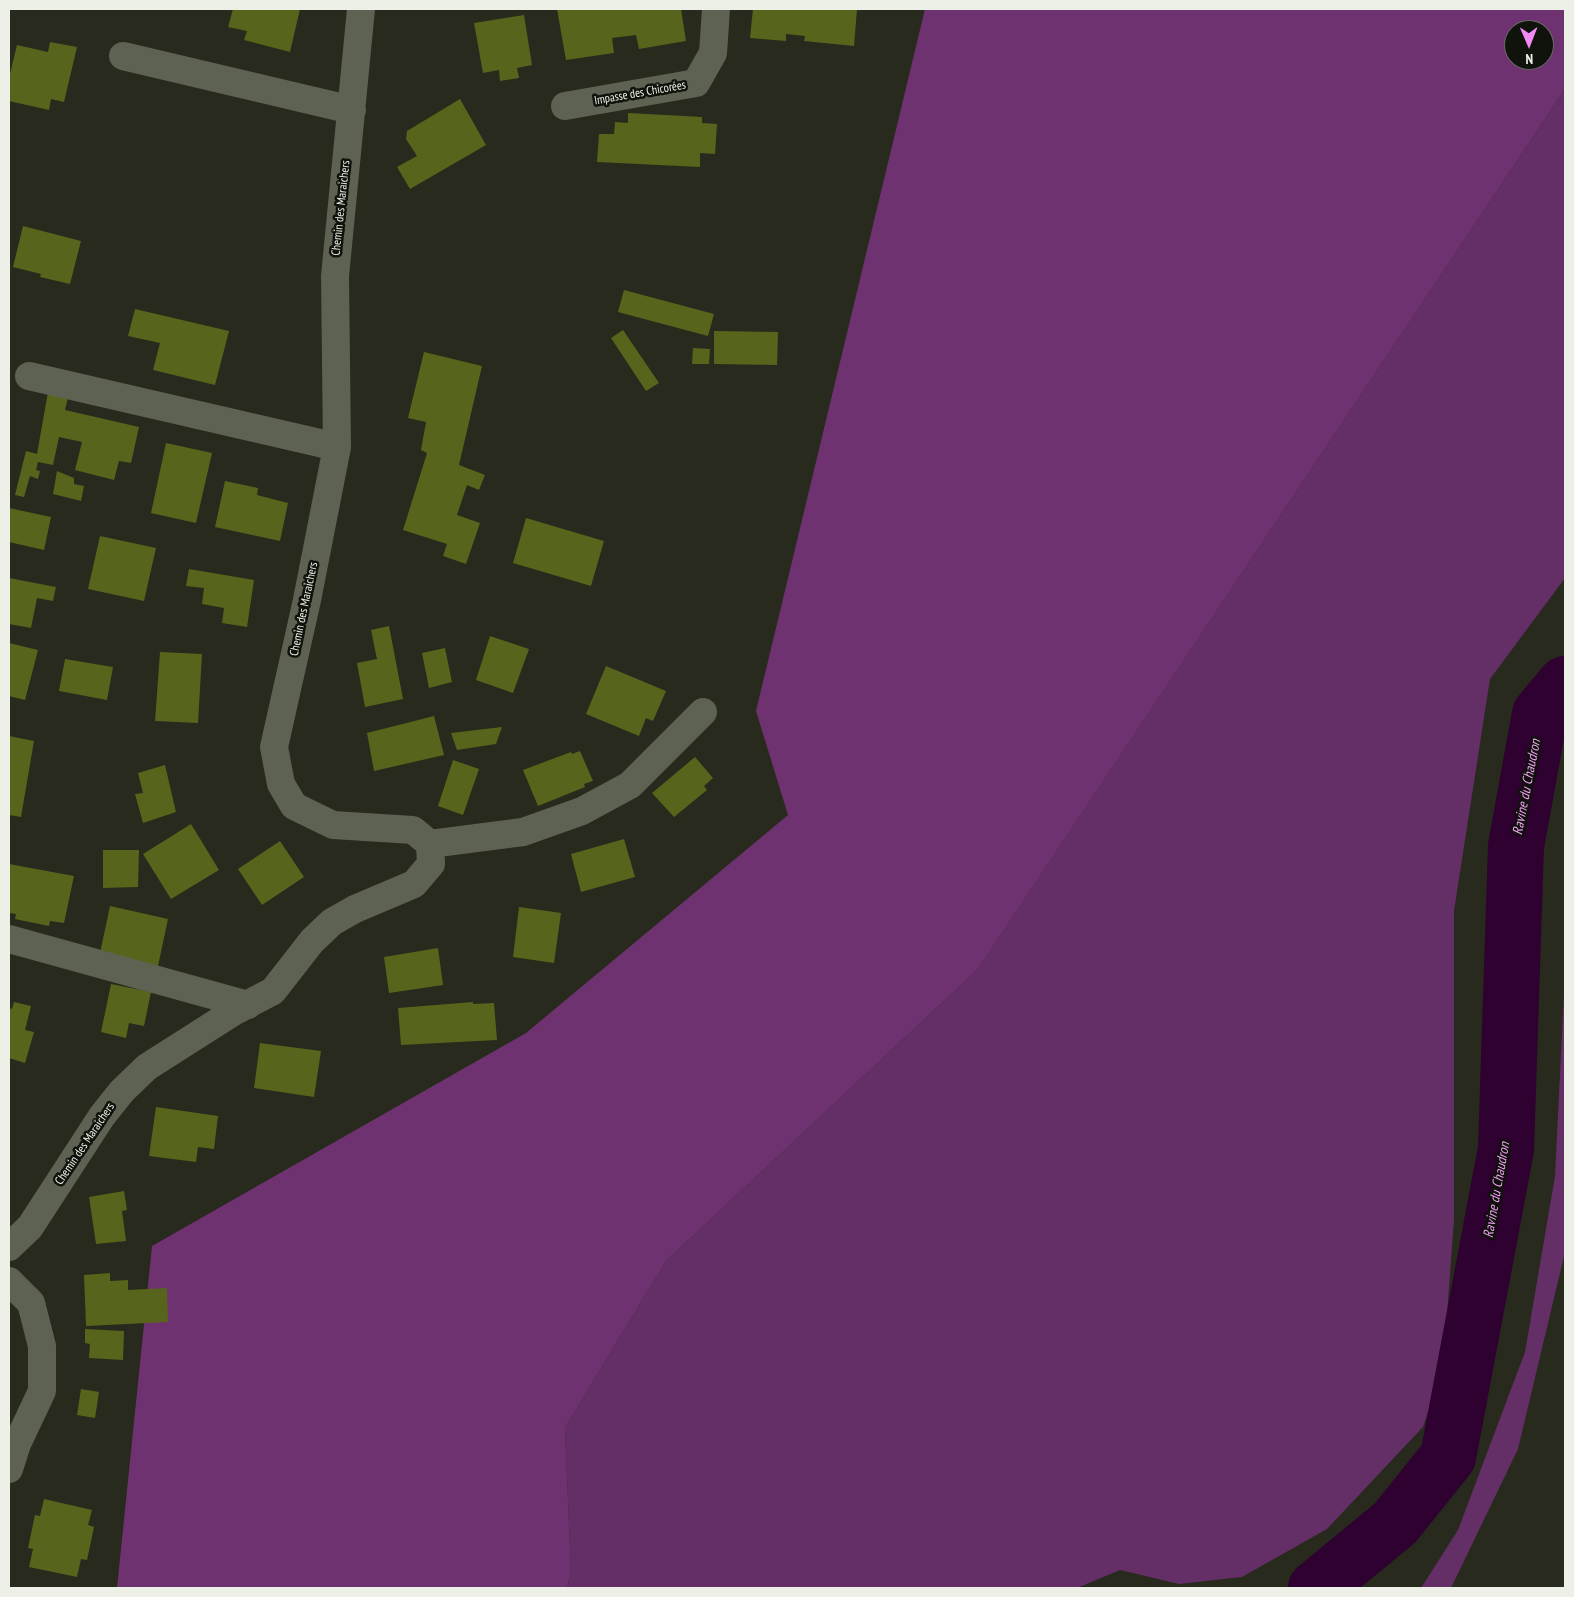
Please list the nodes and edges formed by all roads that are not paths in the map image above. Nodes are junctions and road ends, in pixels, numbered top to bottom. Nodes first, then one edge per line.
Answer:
1 (361, 9) edge
2 (716, 9) edge
3 (124, 56) dead end
4 (565, 106) dead end
5 (352, 110) junction
6 (29, 376) dead end
7 (337, 447) junction
8 (703, 712) dead end
9 (430, 844) junction
10 (9, 939) edge
11 (248, 1004) junction
12 (9, 1247) edge
13 (9, 1280) edge
14 (9, 1469) edge

1 - 5 street, Chemin des Maraichers
2 - 4 street, Impasse des Chicorées
3 - 5 street
5 - 7 street, Chemin des Maraichers
6 - 7 street
7 - 9 street, Chemin des Maraichers
8 - 9 street
9 - 11 street, Chemin des Maraichers
10 - 11 street
11 - 12 street, Chemin des Maraichers
13 - 14 street

